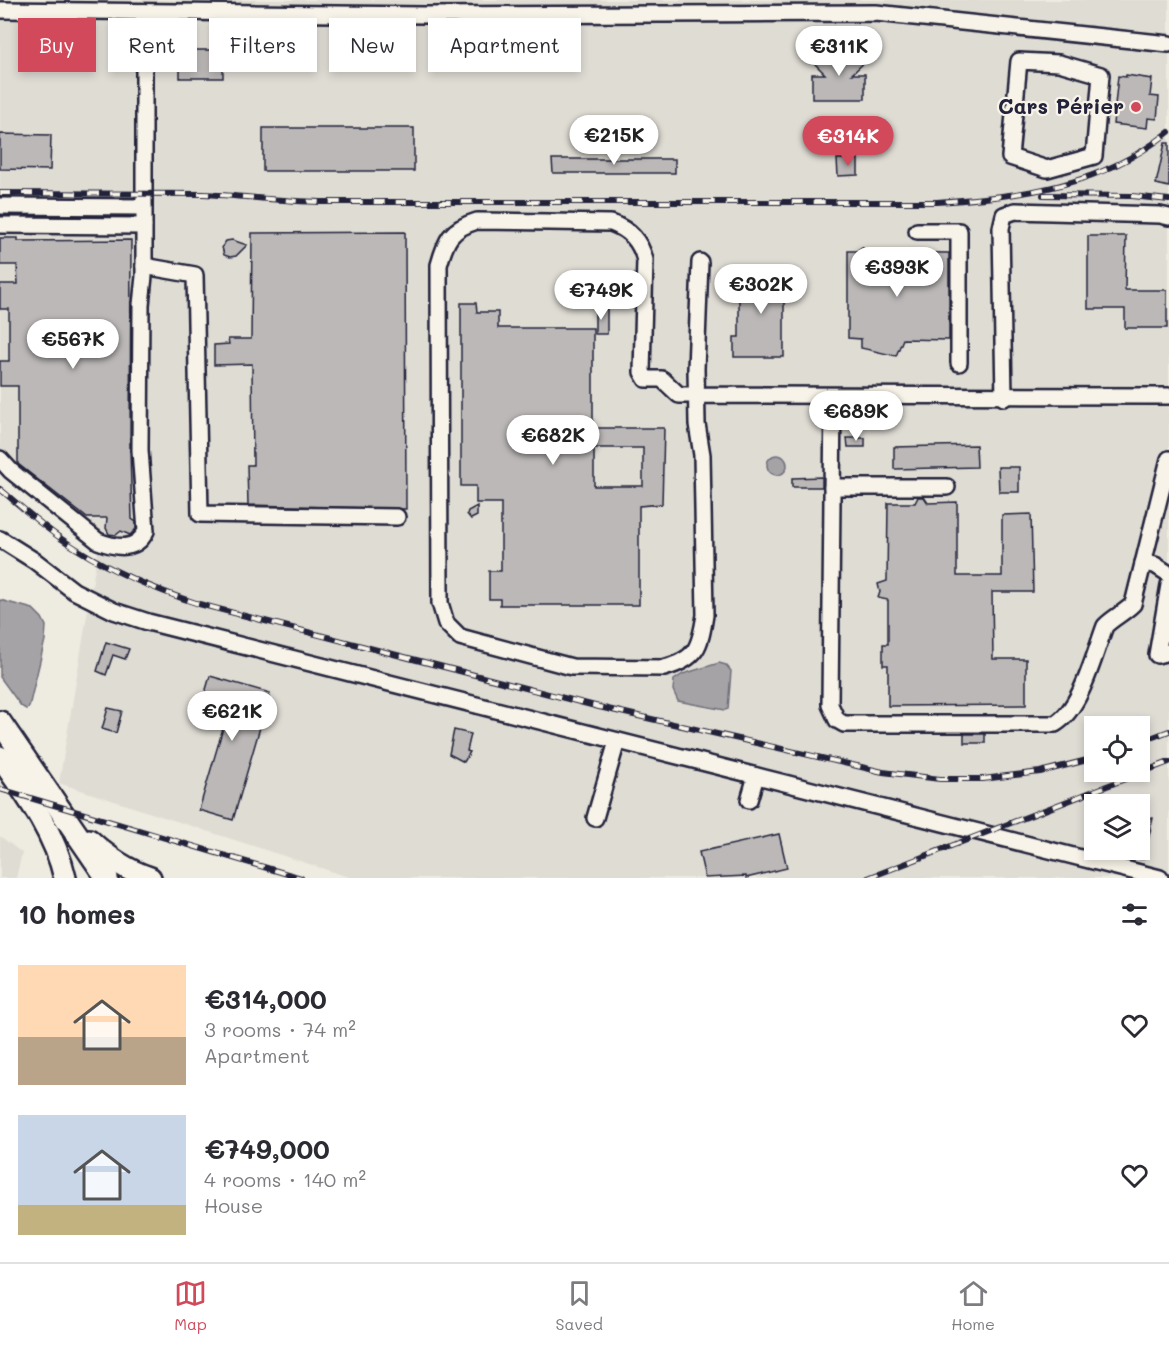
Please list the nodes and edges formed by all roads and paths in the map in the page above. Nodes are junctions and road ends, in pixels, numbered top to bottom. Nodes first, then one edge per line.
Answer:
1 (0, 10) edge
2 (144, 12) junction
3 (1169, 44) edge
4 (1101, 75) joint
5 (0, 206) edge
6 (144, 207) junction
7 (1169, 218) edge
8 (0, 225) edge
9 (144, 226) junction
10 (917, 231) dead end
11 (700, 262) dead end
12 (144, 271) junction
13 (959, 363) dead end
14 (696, 395) junction
15 (833, 396) junction
16 (1169, 396) edge
17 (1004, 398) junction
18 (0, 459) edge
19 (1169, 459) edge
20 (832, 487) junction
21 (947, 487) dead end
22 (397, 517) dead end
23 (0, 538) edge
24 (1143, 563) junction
25 (1169, 574) edge
26 (1169, 585) edge
27 (1169, 652) edge
28 (0, 722) edge
29 (617, 741) junction
30 (0, 757) edge
31 (756, 776) junction
32 (21, 786) junction
33 (48, 792) junction
34 (748, 800) dead end
35 (595, 818) dead end
36 (65, 878) edge
37 (89, 878) edge
38 (107, 878) edge
39 (150, 878) edge
40 (1160, 878) edge

1 - 2 street
2 - 3 street
2 - 6 street
4 - 4 street
5 - 6 street
6 - 9 street
7 - 17 street
8 - 9 street
9 - 12 street
10 - 13 street
11 - 14 street
12 - 18 street
12 - 22 street
14 - 14 street
14 - 15 street
15 - 17 street
15 - 20 street
16 - 17 street
19 - 24 street
20 - 21 street
20 - 24 street
23 - 29 street
24 - 25 street
26 - 27 street
28 - 33 highway
29 - 31 street
29 - 35 street
30 - 32 highway
31 - 34 street
31 - 40 street
32 - 36 highway
32 - 37 highway
33 - 38 highway
33 - 39 highway

